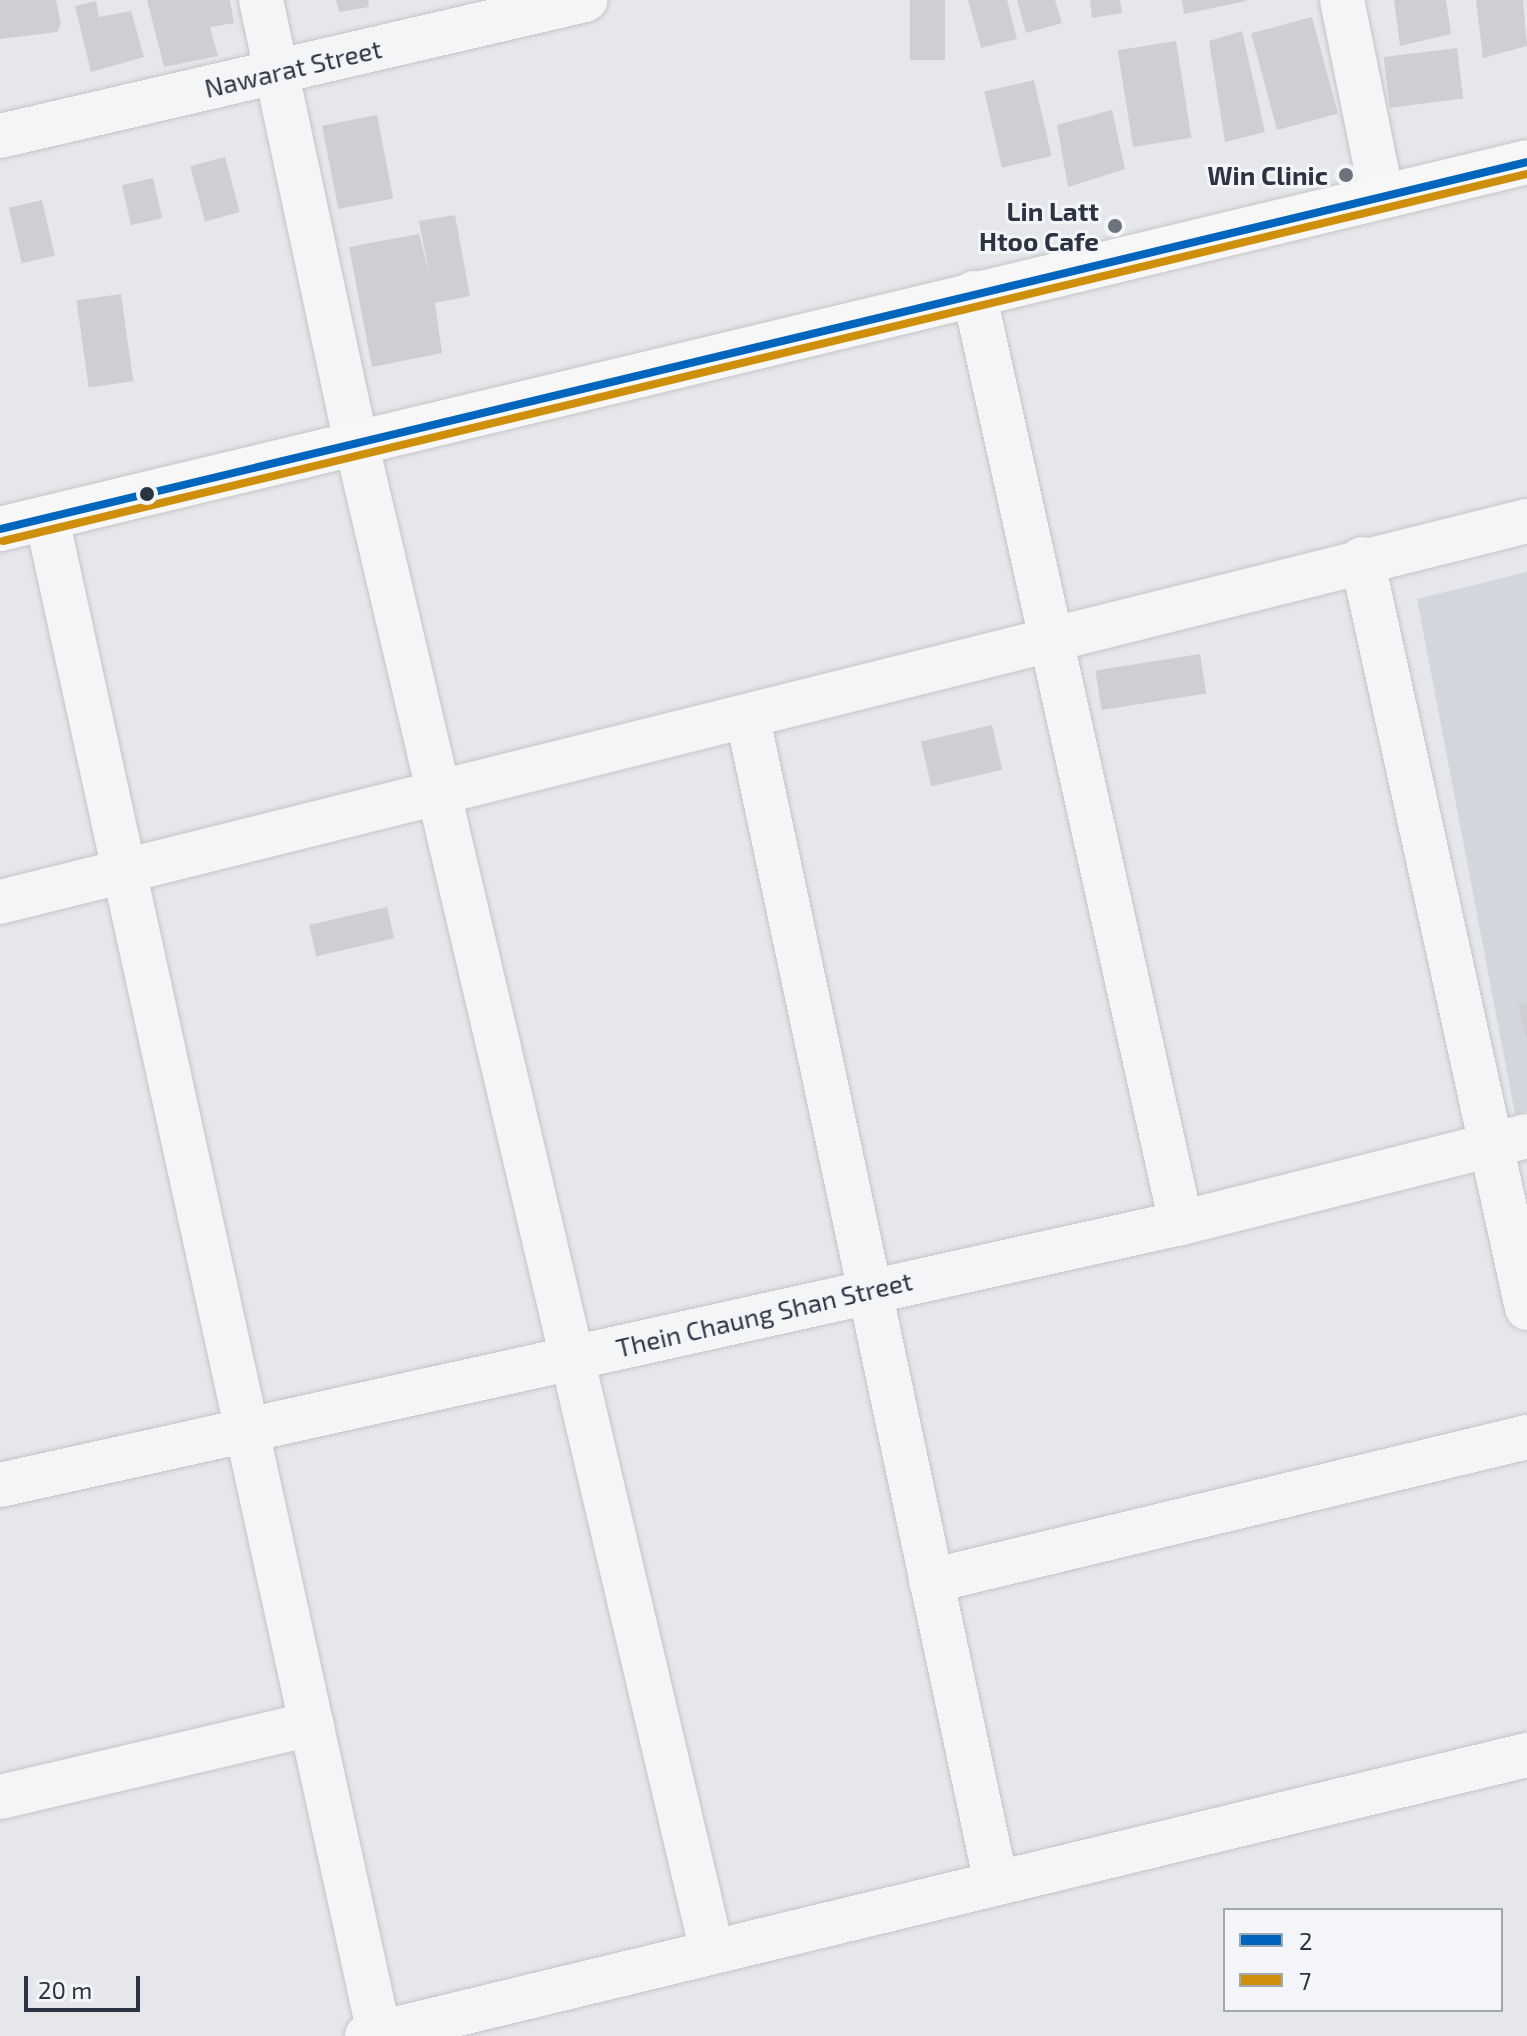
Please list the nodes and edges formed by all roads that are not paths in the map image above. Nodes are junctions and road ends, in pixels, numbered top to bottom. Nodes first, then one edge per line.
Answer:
1 (261, 0) edge
2 (585, 0) edge
3 (1342, 0) edge
4 (276, 72) junction
5 (0, 136) edge
6 (1527, 162) edge
7 (1382, 196) junction
8 (974, 293) junction
9 (356, 442) junction
10 (47, 519) junction
11 (1527, 521) edge
12 (0, 529) edge
13 (1362, 559) junction
14 (1054, 642) junction
15 (748, 719) junction
16 (439, 794) junction
17 (124, 871) junction
18 (0, 902) edge
19 (1509, 1140) edge
20 (1181, 1223) junction
21 (869, 1290) junction
22 (1527, 1308) edge
23 (572, 1357) junction
24 (247, 1430) junction
25 (1527, 1437) edge
26 (0, 1485) edge
27 (931, 1581) junction
28 (312, 1724) junction
29 (1527, 1755) edge
30 (0, 1797) edge
31 (996, 1883) junction
32 (712, 1952) junction
33 (373, 2034) edge

1 - 4 street
2 - 4 street, Nawarat Street
3 - 7 street
4 - 5 street, Nawarat Street
4 - 9 street
6 - 7 main road
7 - 8 main road
8 - 9 main road
8 - 14 street
9 - 10 main road
9 - 16 street
10 - 12 main road
10 - 17 street
11 - 13 street
13 - 14 street
13 - 19 street
14 - 15 street
14 - 20 street
15 - 16 street
15 - 21 street
16 - 17 street
16 - 23 street
17 - 18 street
17 - 24 street
19 - 20 street, Thein Chaung Shan Street
19 - 22 street
20 - 21 street, Thein Chaung Shan Street
21 - 23 street, Thein Chaung Shan Street
21 - 27 street
23 - 24 street, Thein Chaung Shan Street
23 - 32 street
24 - 26 street, Thein Chaung Shan Street
24 - 28 street
25 - 27 street
27 - 31 street
28 - 30 street
28 - 33 street
29 - 31 street
31 - 32 street
32 - 33 street

